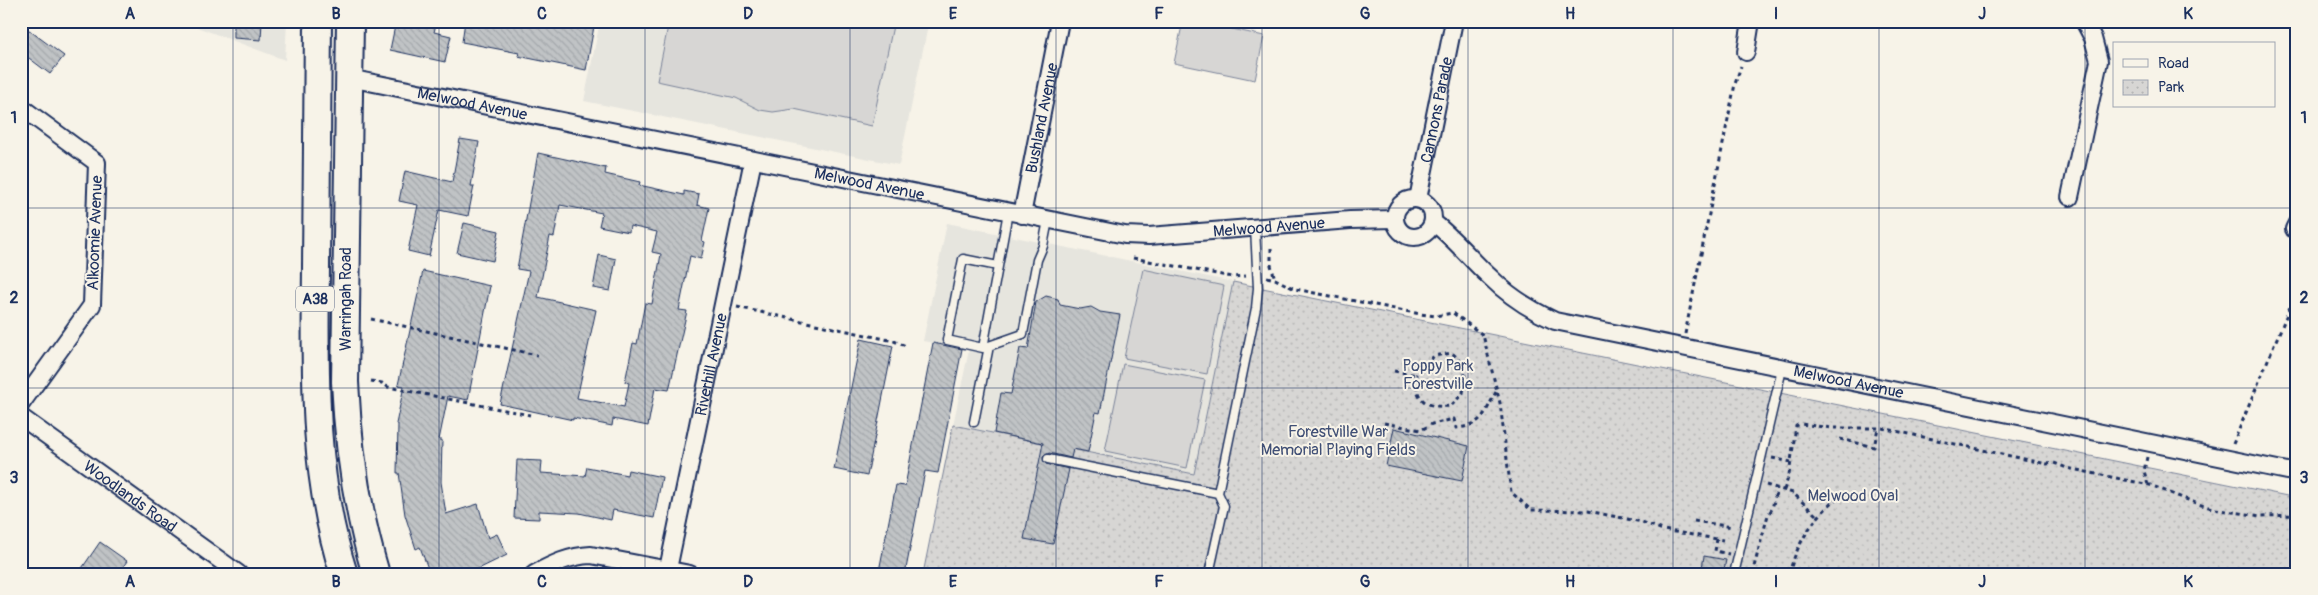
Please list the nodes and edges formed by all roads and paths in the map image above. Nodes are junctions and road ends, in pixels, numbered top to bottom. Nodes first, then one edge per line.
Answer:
1 (318, 21) edge
2 (350, 21) edge
3 (1060, 21) edge
4 (1454, 21) edge
5 (1751, 21) edge
6 (2084, 21) edge
7 (1746, 52) joint
8 (349, 78) junction
9 (21, 107) edge
10 (753, 160) junction
11 (2070, 197) dead end
12 (1418, 199) junction
13 (1015, 213) junction
14 (1394, 219) junction
15 (1048, 220) junction
16 (1433, 222) junction
17 (1255, 228) junction
18 (1271, 248) dead end
19 (1133, 258) dead end
20 (998, 266) junction
21 (1258, 276) junction
22 (1275, 278) junction
23 (2297, 290) edge
24 (724, 304) junction
25 (371, 318) dead end
26 (986, 346) junction
27 (908, 347) dead end
28 (1683, 349) junction
29 (537, 355) dead end
30 (1782, 369) junction
31 (1394, 371) dead end
32 (1416, 375) junction
33 (371, 381) dead end
34 (1496, 391) junction
35 (21, 404) edge
36 (530, 415) dead end
37 (21, 417) edge
38 (974, 422) dead end
39 (1384, 423) dead end
40 (1878, 428) junction
41 (1840, 439) dead end
42 (2149, 443) junction
43 (1762, 456) junction
44 (1048, 459) dead end
45 (2227, 460) junction
46 (1791, 462) junction
47 (2297, 473) edge
48 (1755, 483) junction
49 (2149, 485) junction
50 (1777, 488) junction
51 (1784, 490) junction
52 (1847, 491) dead end
53 (1218, 493) junction
54 (1817, 516) junction
55 (2297, 516) edge
56 (1694, 521) dead end
57 (1745, 530) junction
58 (1717, 539) junction
59 (1723, 540) dead end
60 (1727, 563) dead end
61 (2297, 567) edge
62 (668, 569) junction
63 (239, 574) edge
64 (344, 574) edge
65 (376, 574) edge
66 (534, 574) edge
67 (690, 574) edge
68 (1209, 574) edge
69 (1734, 574) edge
70 (1752, 574) edge
71 (1789, 574) edge
72 (2292, 574) edge

1 - 64 highway, Warringah Road / A38
2 - 8 highway, Warringah Road / A38
3 - 13 street, Bushland Avenue
4 - 12 street, Cannons Parade
5 - 7 street
6 - 11 street
7 - 28 path
8 - 10 street, Melwood Avenue
8 - 65 highway, Warringah Road / A38
9 - 35 street, Alkoomie Avenue
10 - 13 street, Melwood Avenue
10 - 24 street, Riverhill Avenue
12 - 14 street
12 - 16 street
13 - 15 street, Melwood Avenue
13 - 20 lane
14 - 16 street
14 - 17 street, Melwood Avenue
15 - 17 street, Melwood Avenue
15 - 26 lane
16 - 28 street, Melwood Avenue
17 - 21 lane
18 - 22 path
19 - 21 path
20 - 26 lane
20 - 26 lane
21 - 22 path
21 - 53 lane
22 - 34 path
23 - 45 path
24 - 27 path
24 - 62 street, Riverhill Avenue
25 - 29 path
26 - 38 lane
28 - 30 street, Melwood Avenue
30 - 42 street, Melwood Avenue
30 - 43 lane
31 - 32 path
32 - 32 path
33 - 36 path
34 - 39 path
34 - 58 path
37 - 63 street, Woodlands Road
40 - 41 path
40 - 46 path
40 - 49 path
42 - 45 street, Melwood Avenue
42 - 49 path
43 - 46 path
43 - 48 lane
44 - 53 lane
45 - 47 street, Melwood Avenue
46 - 51 path
48 - 50 path
48 - 57 lane
49 - 55 path
50 - 51 path
50 - 70 path
51 - 54 path
52 - 54 path
53 - 68 lane
54 - 71 path
56 - 57 path
57 - 69 lane
58 - 59 path
58 - 60 path
61 - 72 path
62 - 66 street
62 - 67 street

